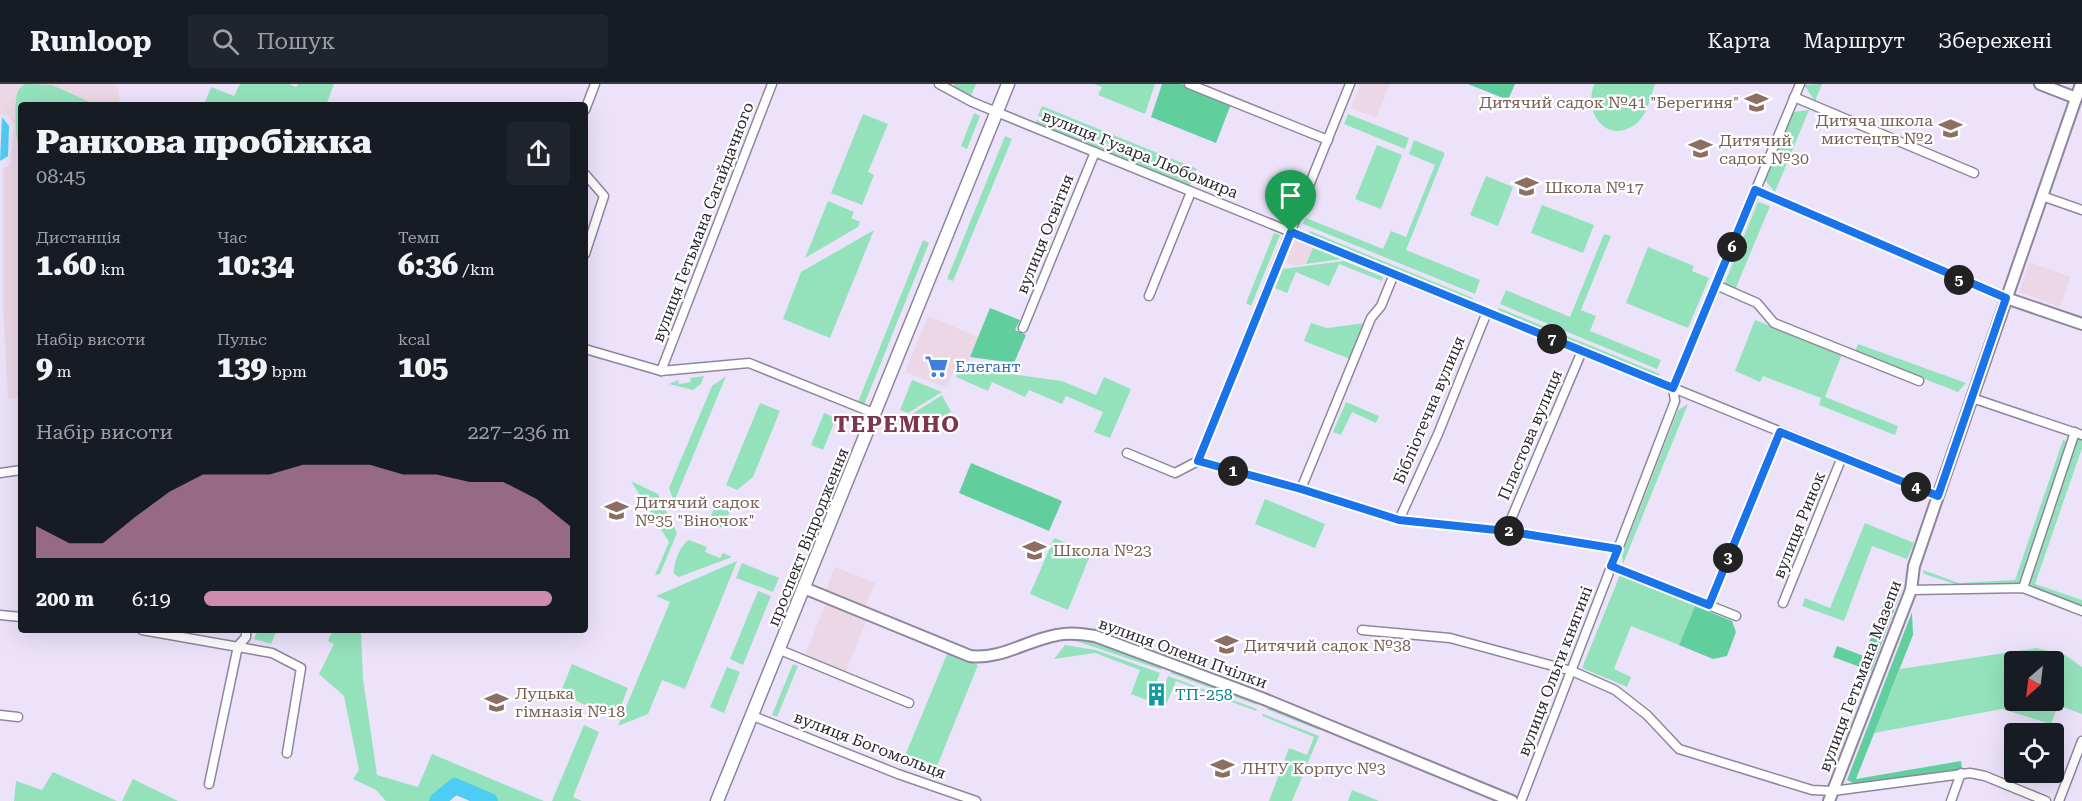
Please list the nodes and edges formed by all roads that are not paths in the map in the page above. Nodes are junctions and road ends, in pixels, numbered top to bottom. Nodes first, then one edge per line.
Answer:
1 (595, 84) edge
2 (772, 84) edge
3 (939, 84) edge
4 (1008, 84) edge
5 (1189, 84) edge
6 (1350, 84) edge
7 (1800, 84) edge
8 (2040, 84) edge
9 (2081, 84) edge
10 (1794, 97) junction
11 (2079, 99) edge
12 (588, 102) edge
13 (997, 112) junction
14 (1328, 140) junction
15 (1095, 152) junction
16 (1974, 172) dead end
17 (588, 177) edge
18 (1755, 190) junction
19 (1191, 192) junction
20 (2042, 196) junction
21 (2082, 210) edge
22 (1291, 232) junction
23 (588, 245) edge
24 (1394, 274) junction
25 (1716, 285) junction
26 (1149, 296) dead end
27 (2006, 298) junction
28 (1487, 312) junction
29 (2082, 324) edge
30 (1023, 328) dead end
31 (588, 350) edge
32 (1582, 351) junction
33 (661, 370) junction
34 (1919, 381) dead end
35 (1673, 388) junction
36 (1972, 398) junction
37 (876, 414) junction
38 (1780, 432) junction
39 (2079, 433) edge
40 (1127, 453) dead end
41 (1842, 458) junction
42 (1198, 461) junction
43 (18, 470) edge
44 (0, 473) edge
45 (1301, 489) junction
46 (1938, 496) junction
47 (1399, 520) junction
48 (1506, 531) junction
49 (1618, 549) junction
50 (1611, 566) junction
51 (804, 588) junction
52 (2023, 588) junction
53 (1911, 590) junction
54 (1783, 603) dead end
55 (1709, 605) junction
56 (2082, 611) edge
57 (0, 615) edge
58 (1736, 616) dead end
59 (18, 617) edge
60 (1362, 630) dead end
61 (160, 633) edge
62 (246, 633) edge
63 (238, 646) junction
64 (780, 650) junction
65 (1572, 671) junction
66 (909, 703) dead end
67 (0, 715) edge
68 (753, 716) junction
69 (18, 717) dead end
70 (2082, 741) edge
71 (287, 753) dead end
72 (1961, 773) junction
73 (209, 784) dead end
74 (1831, 796) edge
75 (717, 801) edge
76 (976, 801) edge
77 (1512, 801) edge
78 (1521, 801) edge
79 (1951, 801) edge
80 (2046, 801) edge
81 (2059, 801) edge

1 - 12 street
2 - 33 street, вулиця Гетьмана Сагайдачного
3 - 13 street
4 - 13 main road, проспект Відродження
5 - 14 street
6 - 14 street
7 - 10 street, вулиця Ольги княгині
8 - 11 street
9 - 11 street, вулиця Гетьмана Мазепи
10 - 16 street
10 - 18 street, вулиця Ольги княгині
11 - 20 street, вулиця Гетьмана Мазепи
13 - 15 street, вулиця Гузара Любомира
13 - 37 main road, проспект Відродження
14 - 22 street
15 - 19 street, вулиця Гузара Любомира
15 - 30 street, вулиця Освітня
17 - 23 street
18 - 25 street, вулиця Ольги княгині
18 - 27 street
19 - 22 street, вулиця Гузара Любомира
19 - 26 street
20 - 21 street
20 - 27 street, вулиця Гетьмана Мазепи
22 - 24 street, вулиця Гузара Любомира
22 - 42 street
24 - 28 street, вулиця Гузара Любомира
24 - 45 street
25 - 34 street
25 - 35 street, вулиця Ольги княгині
27 - 29 street
27 - 36 street, вулиця Гетьмана Мазепи
28 - 32 street, вулиця Гузара Любомира
28 - 47 street, Бібліотечна вулиця
31 - 33 street
32 - 35 street, вулиця Гузара Любомира
32 - 48 street, Пластова вулиця
33 - 37 street
35 - 38 street, вулиця Гузара Любомира
35 - 49 street, вулиця Ольги княгині
36 - 39 street
36 - 46 street, вулиця Гетьмана Мазепи
37 - 51 main road, проспект Відродження
38 - 41 street, вулиця Гузара Любомира
38 - 55 street
39 - 52 street
40 - 42 street
41 - 46 street, вулиця Гузара Любомира
41 - 54 street, вулиця Ринок
42 - 45 street
43 - 44 street
45 - 47 street
46 - 53 street, вулиця Гетьмана Мазепи
47 - 48 street
48 - 49 street
49 - 50 street, вулиця Ольги княгині
50 - 55 street
50 - 65 street, вулиця Ольги княгині
51 - 64 main road, проспект Відродження
51 - 77 street, вулиця Олени Пчілки
52 - 53 street
52 - 56 street
53 - 74 street, вулиця Гетьмана Мазепи
55 - 58 street
57 - 59 street
60 - 65 street
61 - 63 street
62 - 63 street
63 - 71 street
63 - 73 street
64 - 66 street
64 - 68 main road, проспект Відродження
65 - 74 street
65 - 78 street, вулиця Ольги княгині
67 - 69 street
68 - 75 main road, проспект Відродження
68 - 76 street, вулиця Богомольця
70 - 81 street
72 - 74 street
72 - 79 street
72 - 80 street

